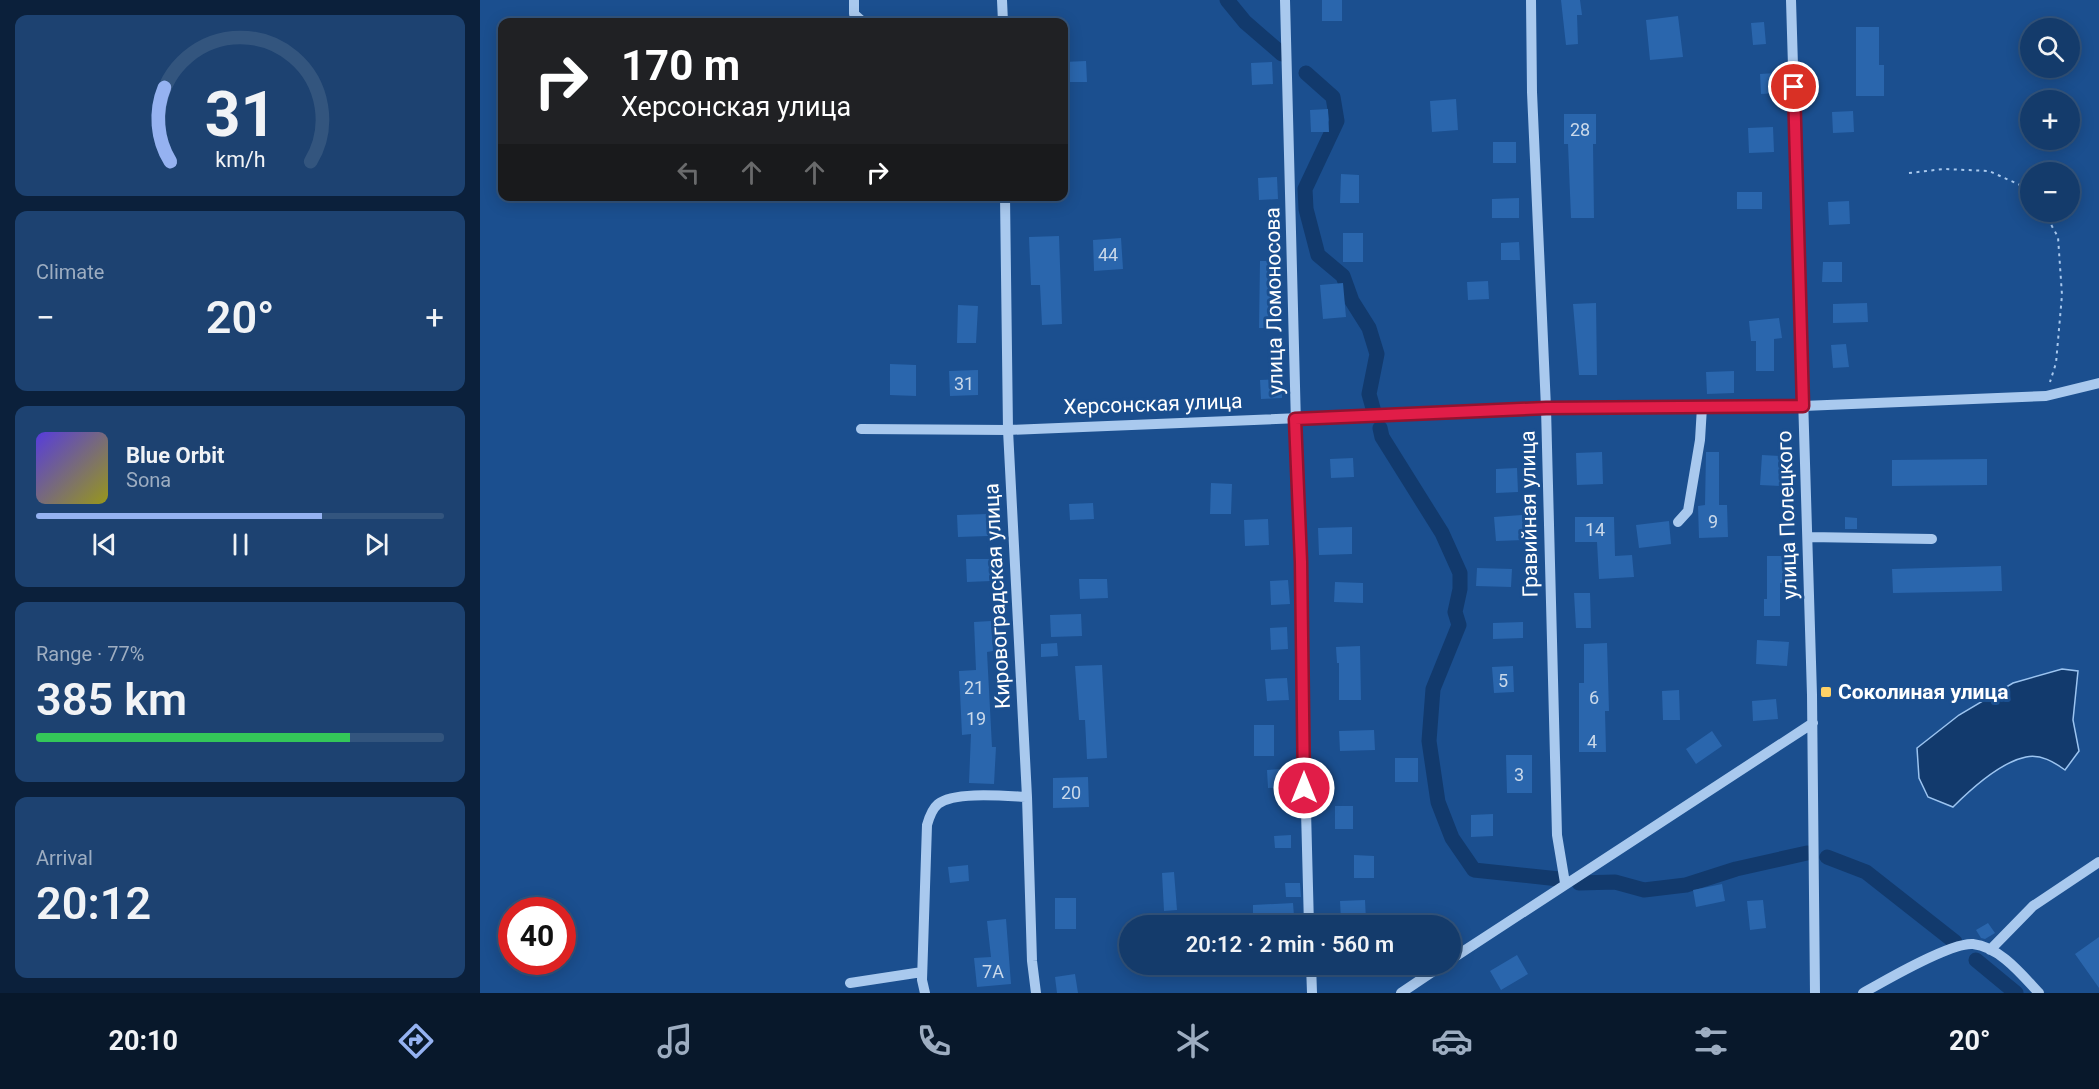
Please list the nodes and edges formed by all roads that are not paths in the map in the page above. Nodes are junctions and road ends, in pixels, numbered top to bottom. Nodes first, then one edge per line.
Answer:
1 (854, 0) edge
2 (1002, 0) edge
3 (1285, 0) edge
4 (1531, 0) edge
5 (1791, 0) edge
6 (858, 18) edge
7 (1003, 18) edge
8 (1005, 201) edge
9 (2099, 383) edge
10 (1803, 406) junction
11 (1702, 407) junction
12 (1546, 408) junction
13 (1295, 419) junction
14 (861, 429) dead end
15 (1008, 430) junction
16 (1678, 522) dead end
17 (1808, 537) junction
18 (1932, 538) dead end
19 (1813, 723) junction
20 (1027, 797) junction
21 (2098, 864) edge
22 (1565, 883) junction
23 (1309, 915) edge
24 (1990, 950) junction
25 (1461, 953) edge
26 (922, 972) junction
27 (1311, 975) edge
28 (1428, 975) edge
29 (850, 982) dead end
30 (925, 993) edge
31 (1036, 993) edge
32 (1312, 993) edge
33 (1401, 993) edge
34 (1815, 993) edge
35 (1863, 993) edge
36 (2039, 993) edge

1 - 6 street
2 - 7 street
3 - 13 street, улица Ломоносова
4 - 12 street, Гравийная улица
5 - 10 street, улица Полецкого
8 - 15 street, Кировоградская улица
9 - 10 street, Херсонская улица
10 - 11 street, Херсонская улица
10 - 17 street, улица Полецкого
11 - 12 street, Херсонская улица
11 - 16 street
12 - 13 street, Херсонская улица
12 - 22 street, Гравийная улица
13 - 15 street, Херсонская улица
13 - 23 street, улица Ломоносова
14 - 15 street, Херсонская улица
15 - 20 street, Кировоградская улица
17 - 18 street
17 - 19 street, улица Полецкого
19 - 22 street
19 - 34 street, улица Полецкого
20 - 26 street
20 - 31 street, Кировоградская улица
21 - 24 street
22 - 25 street
24 - 35 street
24 - 36 street
26 - 29 street
26 - 30 street
27 - 32 street
28 - 33 street

